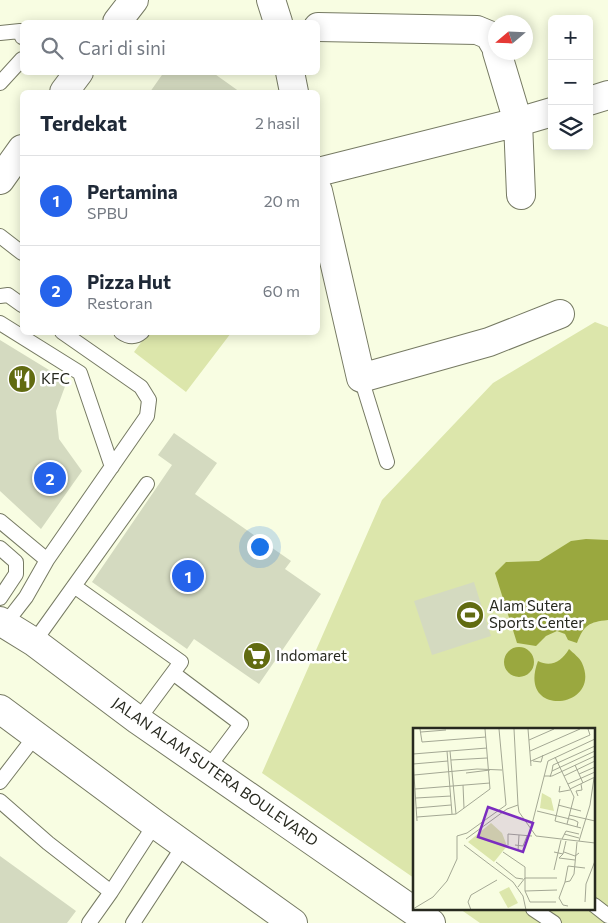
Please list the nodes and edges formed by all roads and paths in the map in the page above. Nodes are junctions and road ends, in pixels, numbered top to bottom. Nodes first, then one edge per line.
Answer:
1 (134, 0) edge
2 (271, 0) edge
3 (119, 20) edge
4 (277, 20) edge
5 (320, 27) edge
6 (20, 31) edge
7 (0, 33) edge
8 (488, 35) edge
9 (499, 60) edge
10 (20, 61) edge
11 (77, 75) edge
12 (291, 75) edge
13 (0, 83) edge
14 (66, 90) edge
15 (294, 90) edge
16 (608, 96) edge
17 (593, 100) edge
18 (548, 113) edge
19 (518, 122) junction
20 (20, 152) edge
21 (320, 172) edge
22 (0, 180) edge
23 (522, 196) dead end
24 (320, 200) edge
25 (0, 236) edge
26 (20, 251) edge
27 (0, 296) edge
28 (20, 304) edge
29 (560, 314) dead end
30 (0, 323) edge
31 (66, 335) edge
32 (125, 335) edge
33 (137, 335) edge
34 (361, 378) junction
35 (387, 462) dead end
36 (112, 466) junction
37 (147, 484) dead end
38 (0, 522) edge
39 (0, 548) edge
40 (47, 560) junction
41 (74, 586) junction
42 (0, 598) edge
43 (3, 623) edge
44 (34, 642) junction
45 (173, 673) junction
46 (1, 713) edge
47 (138, 720) junction
48 (36, 735) junction
49 (208, 768) junction
50 (0, 782) edge
51 (0, 801) edge
52 (155, 824) junction
53 (184, 845) junction
54 (111, 892) junction
55 (596, 907) edge
56 (534, 910) edge
57 (608, 916) edge
58 (89, 923) edge
59 (133, 923) edge
60 (292, 923) edge
61 (431, 923) edge
62 (554, 923) edge

1 - 3 street
2 - 4 street
5 - 8 street
6 - 7 lane
9 - 19 street
10 - 13 lane
11 - 14 street
12 - 15 street
16 - 17 street
18 - 19 street
19 - 21 street
19 - 23 street
20 - 22 street
24 - 34 street
25 - 26 lane
27 - 28 lane
29 - 34 street
30 - 36 lane
31 - 36 lane
32 - 33 lane
34 - 35 lane
36 - 40 lane
37 - 41 lane
38 - 40 lane
39 - 42 lane
40 - 43 lane
41 - 44 lane
41 - 45 lane
43 - 44 street, JALAN ALAM SUTERA BOULEVARD
44 - 47 street, JALAN ALAM SUTERA BOULEVARD
45 - 47 lane
45 - 49 lane
46 - 48 street
47 - 49 street, JALAN ALAM SUTERA BOULEVARD
48 - 50 lane
48 - 52 street
49 - 61 street, JALAN ALAM SUTERA BOULEVARD
51 - 54 lane
52 - 53 street
52 - 54 lane
53 - 59 lane
53 - 60 street
54 - 58 lane
55 - 57 lane
56 - 62 lane

